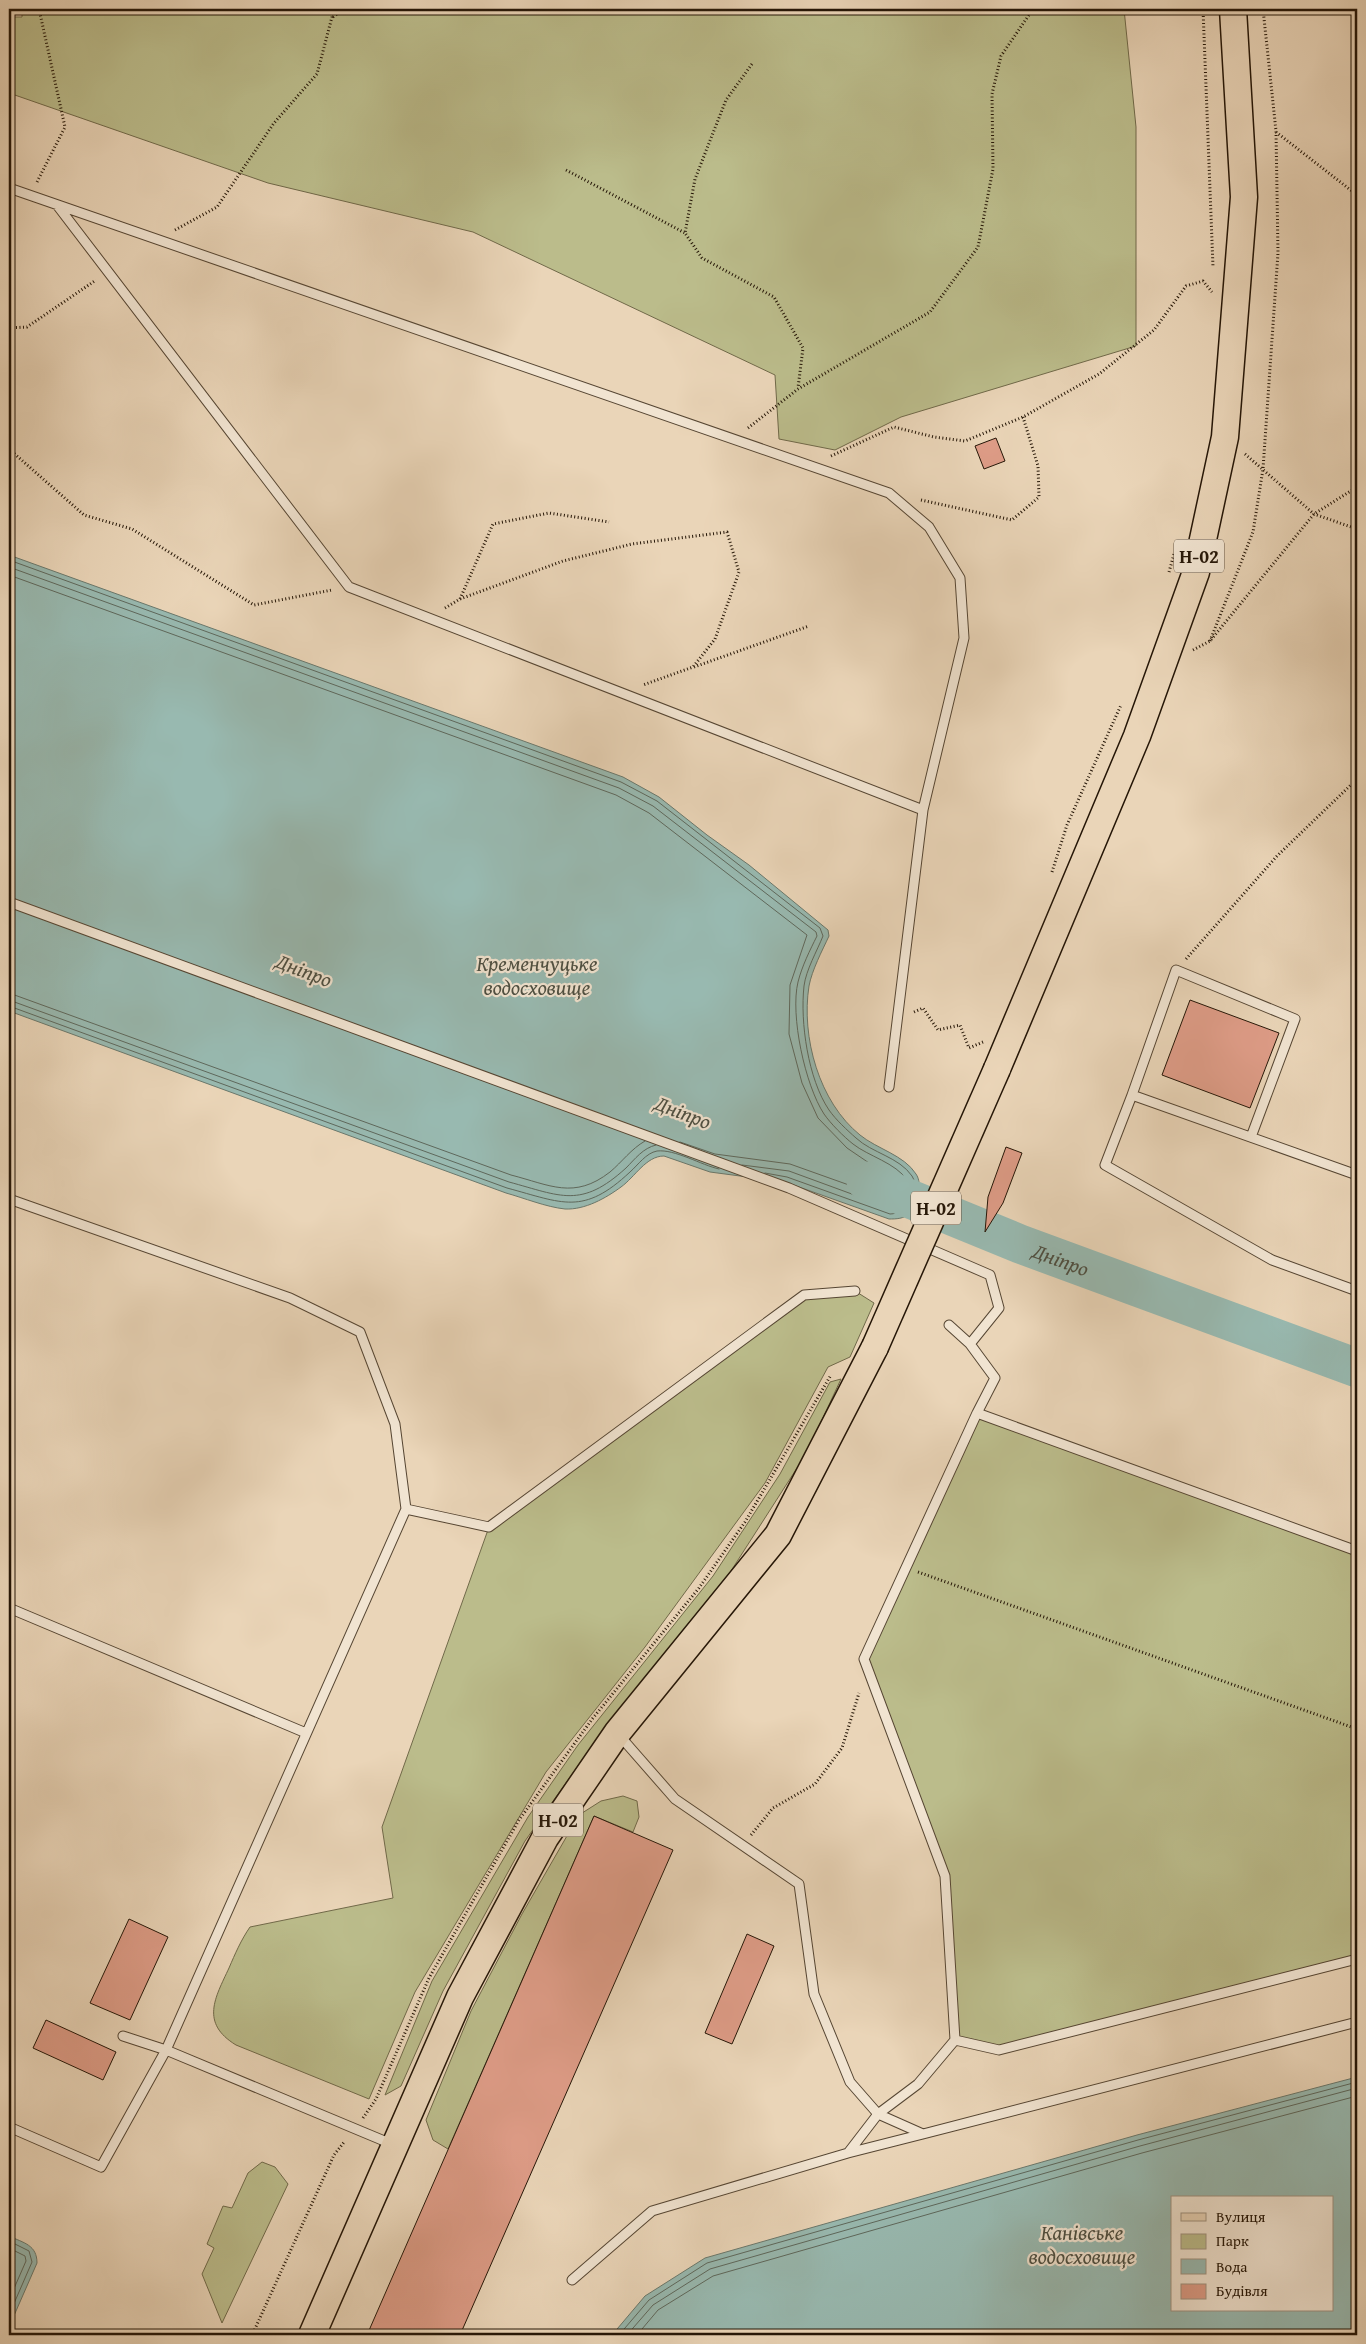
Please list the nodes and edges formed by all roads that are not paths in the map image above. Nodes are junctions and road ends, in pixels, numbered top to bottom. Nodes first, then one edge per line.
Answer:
1 (1233, 9) edge
2 (9, 188) edge
3 (57, 205) junction
4 (923, 810) junction
5 (9, 902) edge
6 (889, 1087) dead end
7 (1132, 1095) junction
8 (1252, 1137) junction
9 (1357, 1175) edge
10 (9, 1200) edge
11 (855, 1291) dead end
12 (1357, 1292) edge
13 (949, 1325) dead end
14 (970, 1344) junction
15 (977, 1413) junction
16 (406, 1509) junction
17 (1357, 1551) edge
18 (9, 1608) edge
19 (618, 1733) junction
20 (306, 1734) junction
21 (1357, 1959) edge
22 (1357, 2022) edge
23 (123, 2036) dead end
24 (955, 2040) junction
25 (166, 2050) junction
26 (878, 2114) junction
27 (9, 2127) edge
28 (923, 2134) junction
29 (394, 2145) junction
30 (848, 2153) junction
31 (572, 2280) dead end
32 (312, 2335) edge

1 - 19 main road, Н-02, bridge
2 - 3 lane
3 - 4 lane
3 - 4 lane
4 - 6 lane
5 - 14 lane
7 - 8 lane
7 - 8 lane
7 - 12 lane
8 - 9 lane
10 - 16 lane
11 - 16 lane
13 - 14 lane
14 - 15 lane
15 - 17 lane
15 - 24 lane
16 - 20 lane
18 - 20 lane
19 - 26 lane
19 - 29 main road, Н-02
20 - 25 lane
21 - 24 lane
22 - 28 lane
23 - 25 lane
24 - 26 lane
25 - 27 lane
25 - 29 lane
26 - 28 lane
26 - 30 lane
28 - 30 lane
29 - 32 main road, Н-02
30 - 31 lane

